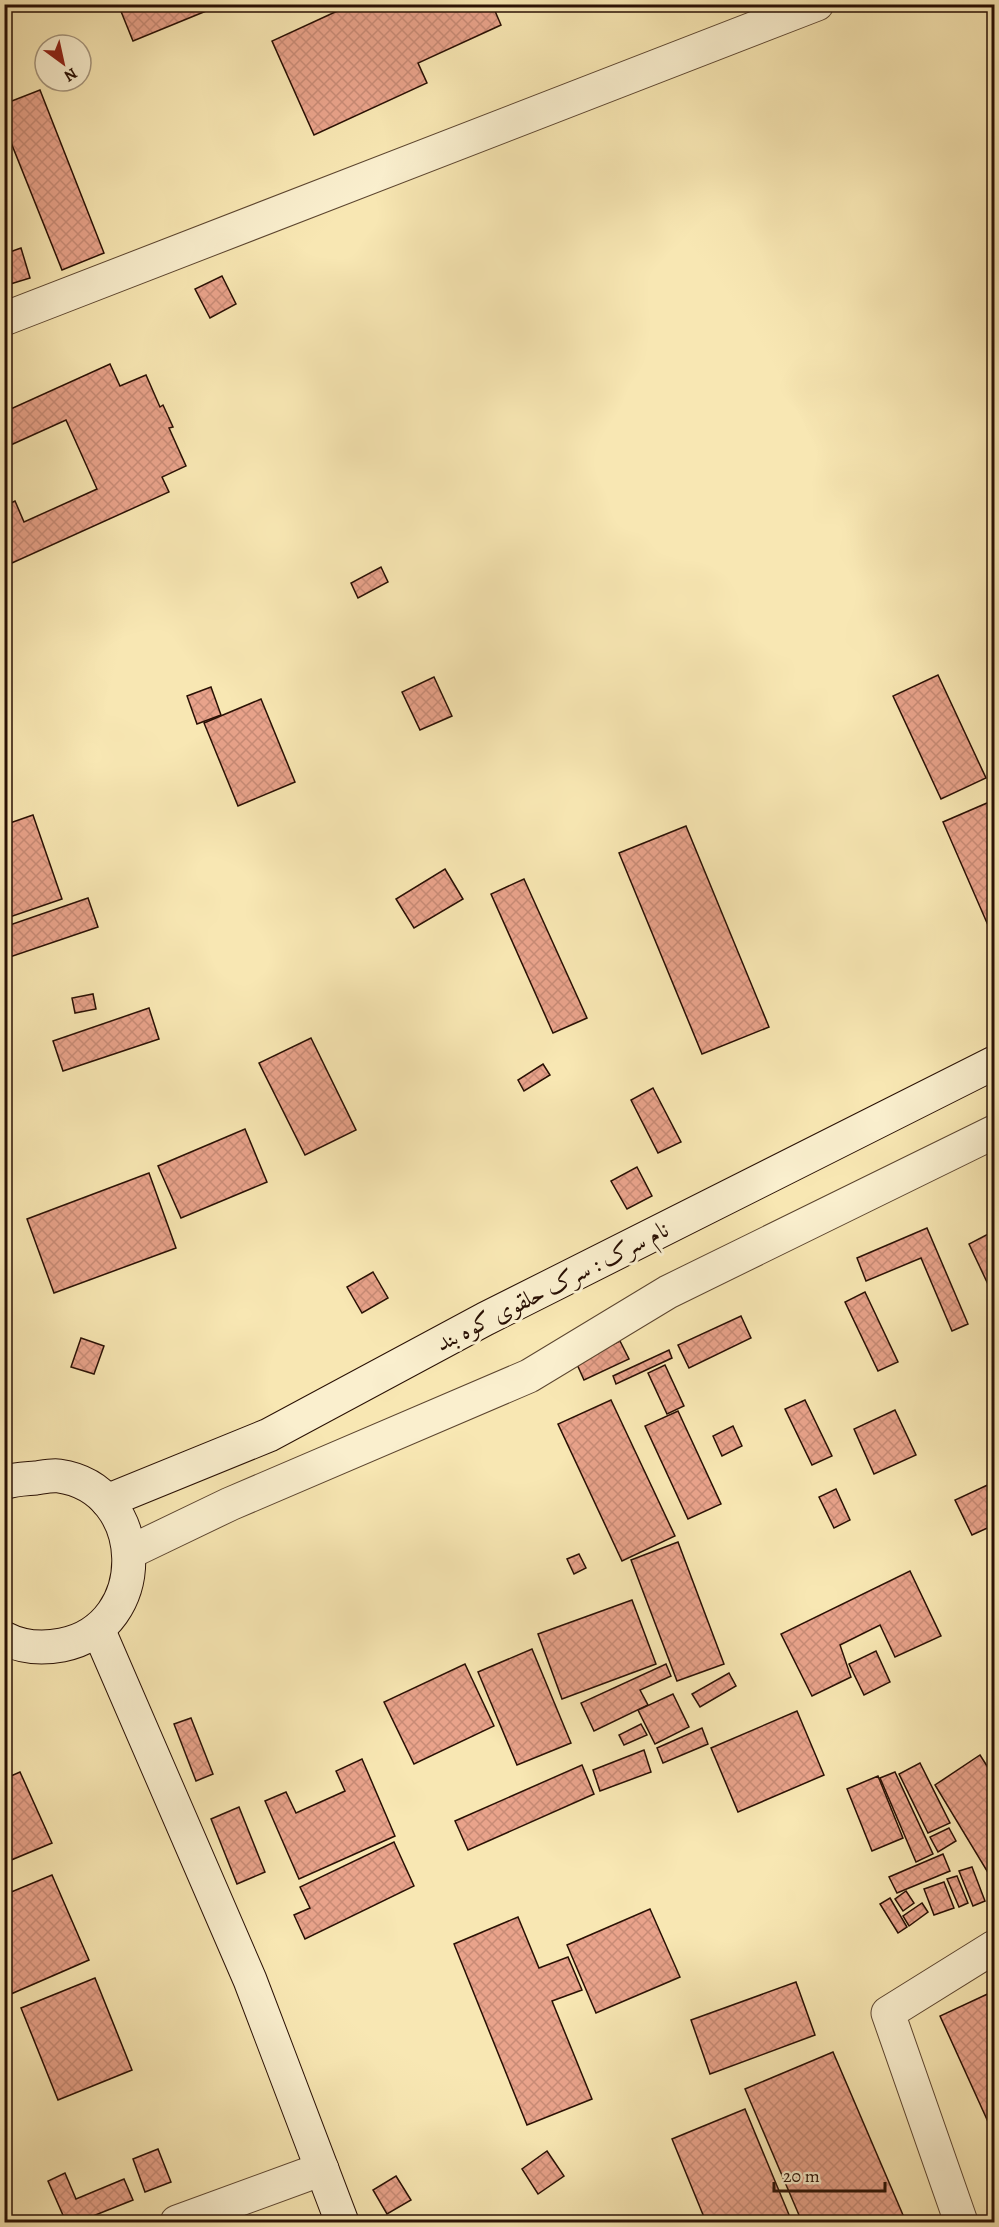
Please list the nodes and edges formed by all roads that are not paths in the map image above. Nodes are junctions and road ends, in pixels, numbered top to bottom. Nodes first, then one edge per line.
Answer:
1 (817, 4) edge
2 (4, 318) edge
3 (994, 1063) edge
4 (994, 1132) edge
5 (6, 1479) edge
6 (107, 1502) junction
7 (130, 1552) junction
8 (98, 1629) junction
9 (4, 1638) edge
10 (994, 1947) edge
11 (322, 2169) junction
12 (177, 2223) edge
13 (342, 2223) edge
14 (961, 2223) edge

1 - 2 street
3 - 6 street, نام سرک : سرک حلقوی کوه بند
4 - 7 street
5 - 6 street
6 - 7 street
7 - 8 street
8 - 9 street
8 - 11 street
10 - 14 street
11 - 12 street
11 - 13 street

